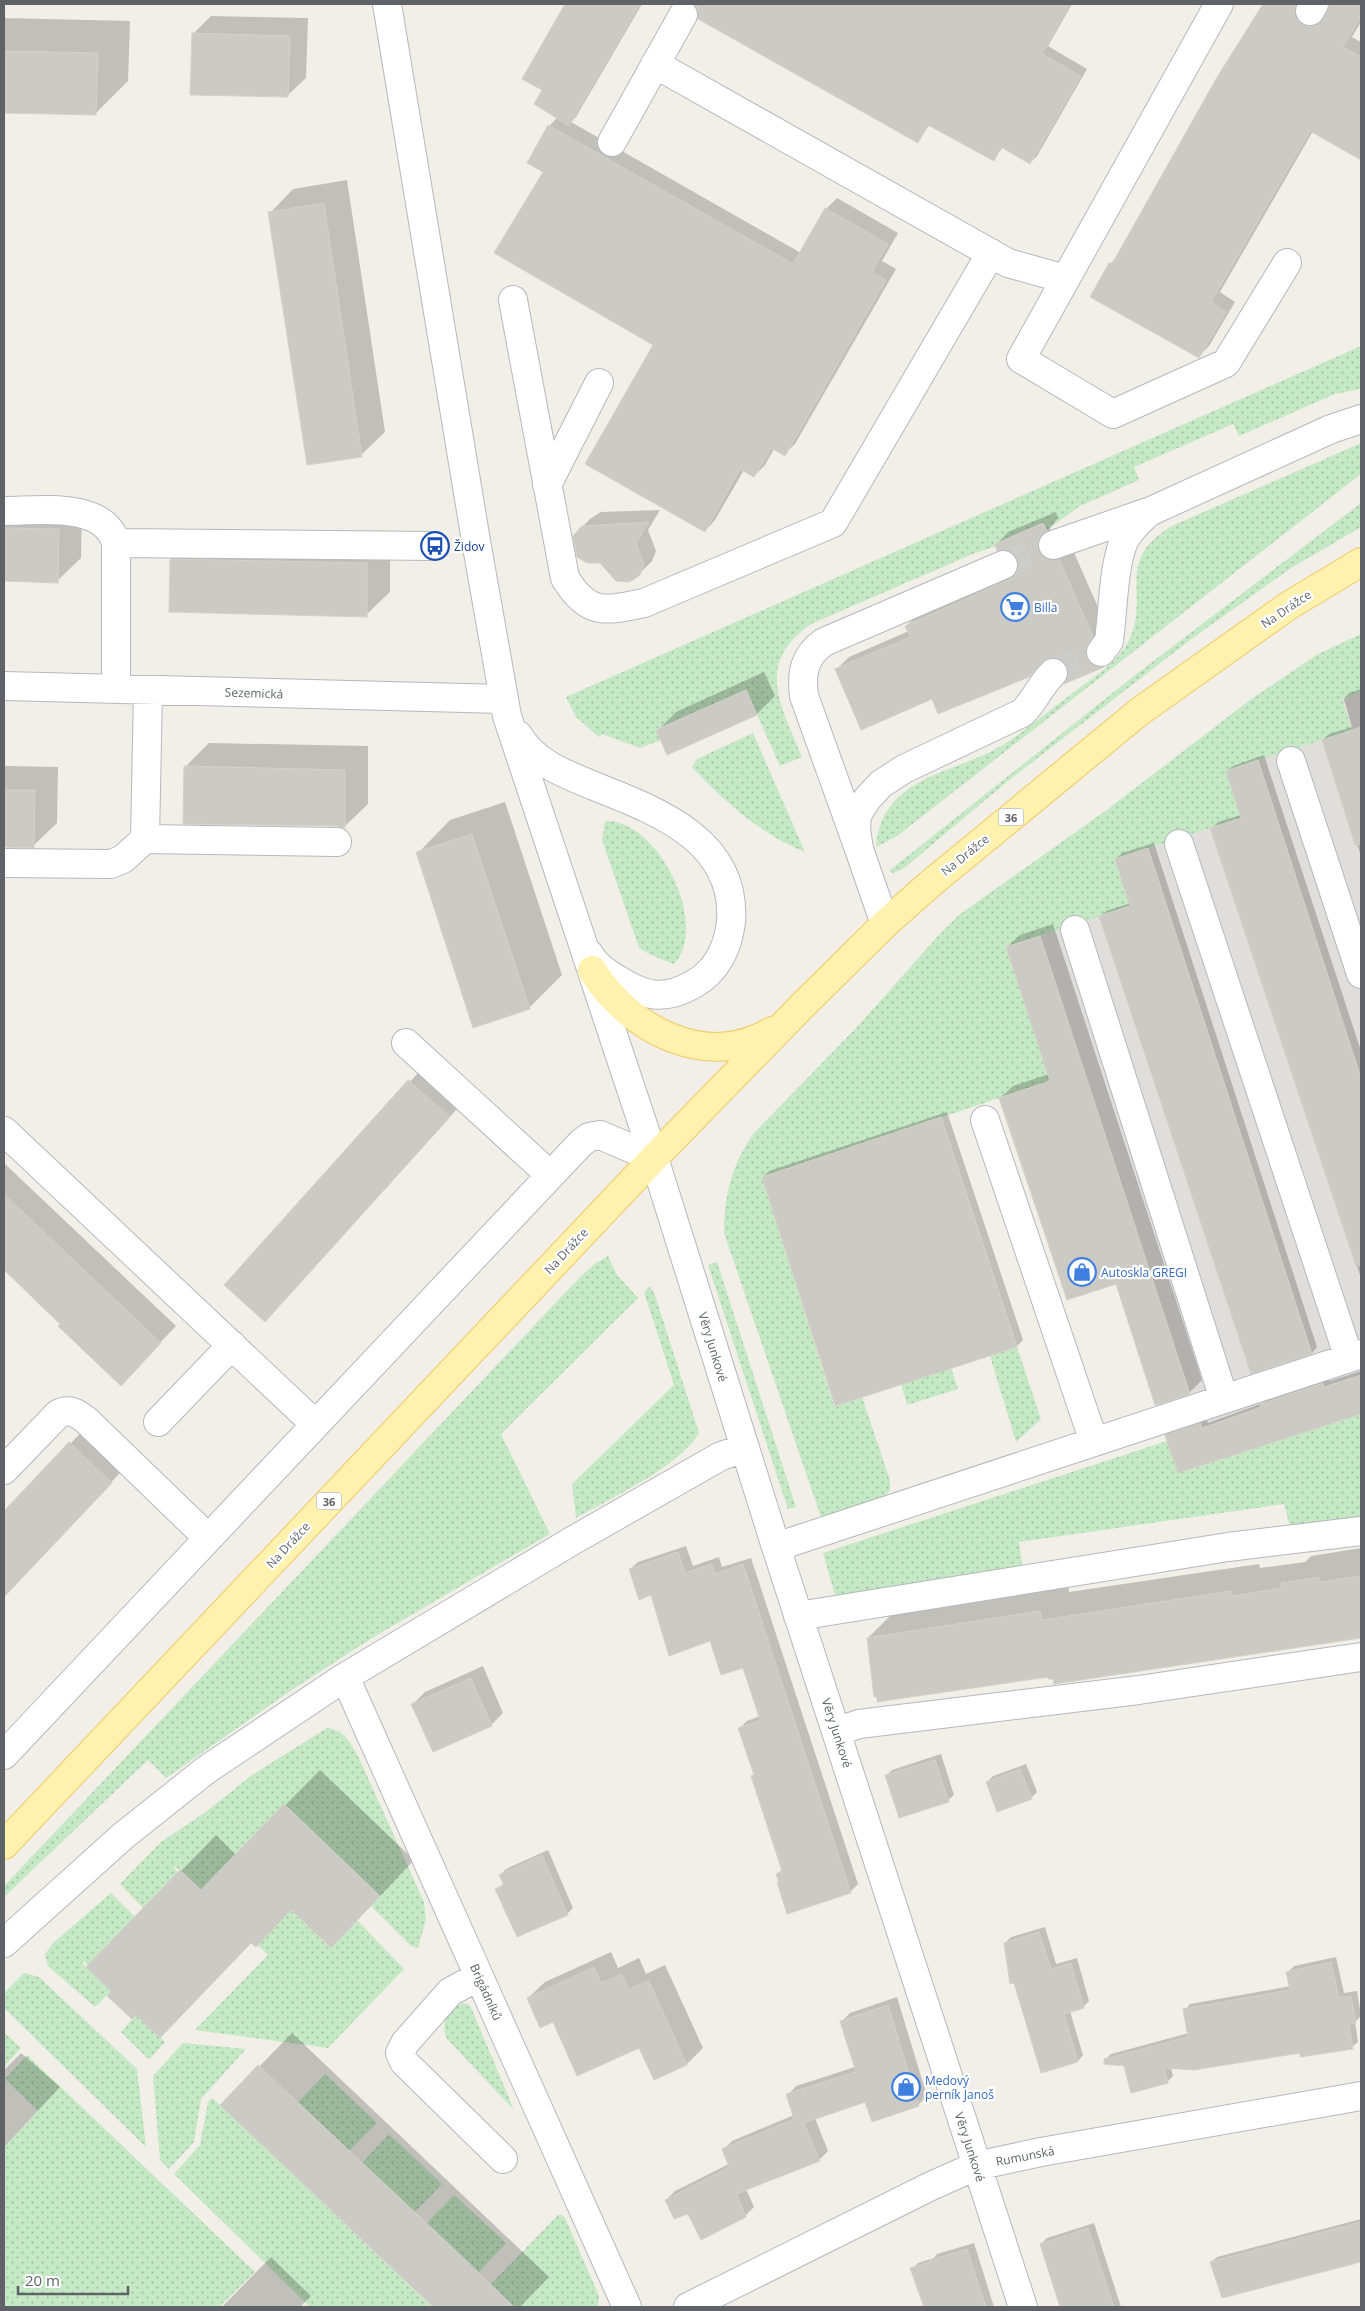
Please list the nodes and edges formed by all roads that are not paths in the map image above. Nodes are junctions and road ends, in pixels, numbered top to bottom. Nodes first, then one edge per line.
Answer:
1 (387, 4) edge
2 (1219, 4) edge
3 (683, 14) dead end
4 (656, 64) junction
5 (612, 142) dead end
6 (991, 253) junction
7 (1287, 263) dead end
8 (1065, 279) junction
9 (513, 300) dead end
10 (599, 383) dead end
11 (1360, 419) edge
12 (547, 485) junction
13 (4, 511) edge
14 (1149, 512) junction
15 (116, 543) junction
16 (1053, 544) tunnel mouth
17 (435, 546) dead end
18 (1361, 562) edge
19 (1003, 565) tunnel mouth
20 (1101, 652) tunnel mouth
21 (1052, 673) tunnel mouth
22 (4, 686) edge
23 (116, 689) junction
24 (148, 690) junction
25 (505, 708) junction
26 (1291, 761) dead end
27 (145, 839) junction
28 (337, 842) dead end
29 (1179, 844) dead end
30 (859, 849) junction
31 (4, 863) edge
32 (885, 924) junction
33 (1075, 930) dead end
34 (589, 959) junction
35 (1361, 974) edge
36 (802, 1006) junction
37 (406, 1043) dead end
38 (985, 1120) dead end
39 (4, 1131) edge
40 (654, 1158) junction
41 (550, 1175) junction
42 (232, 1346) junction
43 (1355, 1356) edge
44 (1224, 1399) junction
45 (158, 1422) dead end
46 (315, 1424) junction
47 (1094, 1442) junction
48 (745, 1448) junction
49 (4, 1470) edge
50 (1361, 1530) edge
51 (208, 1538) junction
52 (776, 1547) junction
53 (798, 1616) junction
54 (1361, 1657) edge
55 (345, 1678) junction
56 (836, 1732) junction
57 (4, 1755) edge
58 (4, 1845) edge
59 (4, 1943) edge
60 (479, 1976) junction
61 (1361, 2096) edge
62 (503, 2159) dead end
63 (976, 2166) junction
64 (627, 2307) edge
65 (688, 2307) edge
66 (1023, 2307) edge

1 - 25 street
2 - 8 street
3 - 4 street
4 - 5 street
4 - 6 street
6 - 8 street
6 - 12 street
7 - 8 street
9 - 12 street
10 - 12 street
11 - 14 street
13 - 15 street
14 - 16 street
14 - 20 street
15 - 17 street
15 - 23 street
18 - 32 main road, Na Drážce / 36
19 - 30 street
21 - 30 street
22 - 23 street, Sezemická
23 - 24 street, Sezemická
24 - 25 street, Sezemická
24 - 27 street
25 - 34 street, Věry Junkové
25 - 34 street
26 - 35 street
27 - 28 street
27 - 31 street
29 - 43 street
30 - 32 street
32 - 36 main road, Na Drážce / 36
33 - 44 street
34 - 36 main road
34 - 40 street, Věry Junkové
36 - 40 main road, Na Drážce / 36
37 - 41 street
38 - 47 street
39 - 42 street
40 - 41 street
40 - 48 street, Věry Junkové
40 - 58 main road, Na Drážce / 36
41 - 46 street
42 - 45 street
42 - 46 street
43 - 44 street
44 - 47 street
46 - 51 street
47 - 52 street
48 - 52 street, Věry Junkové
48 - 55 street
49 - 51 street
50 - 53 street
51 - 57 street
52 - 53 street, Věry Junkové
53 - 56 street, Věry Junkové
54 - 56 street
55 - 59 street
55 - 60 street, Brigádníků
56 - 63 street, Věry Junkové
60 - 62 street
60 - 64 street, Brigádníků
61 - 63 street, Rumunská
63 - 65 street, Rumunská
63 - 66 street, Věry Junkové

